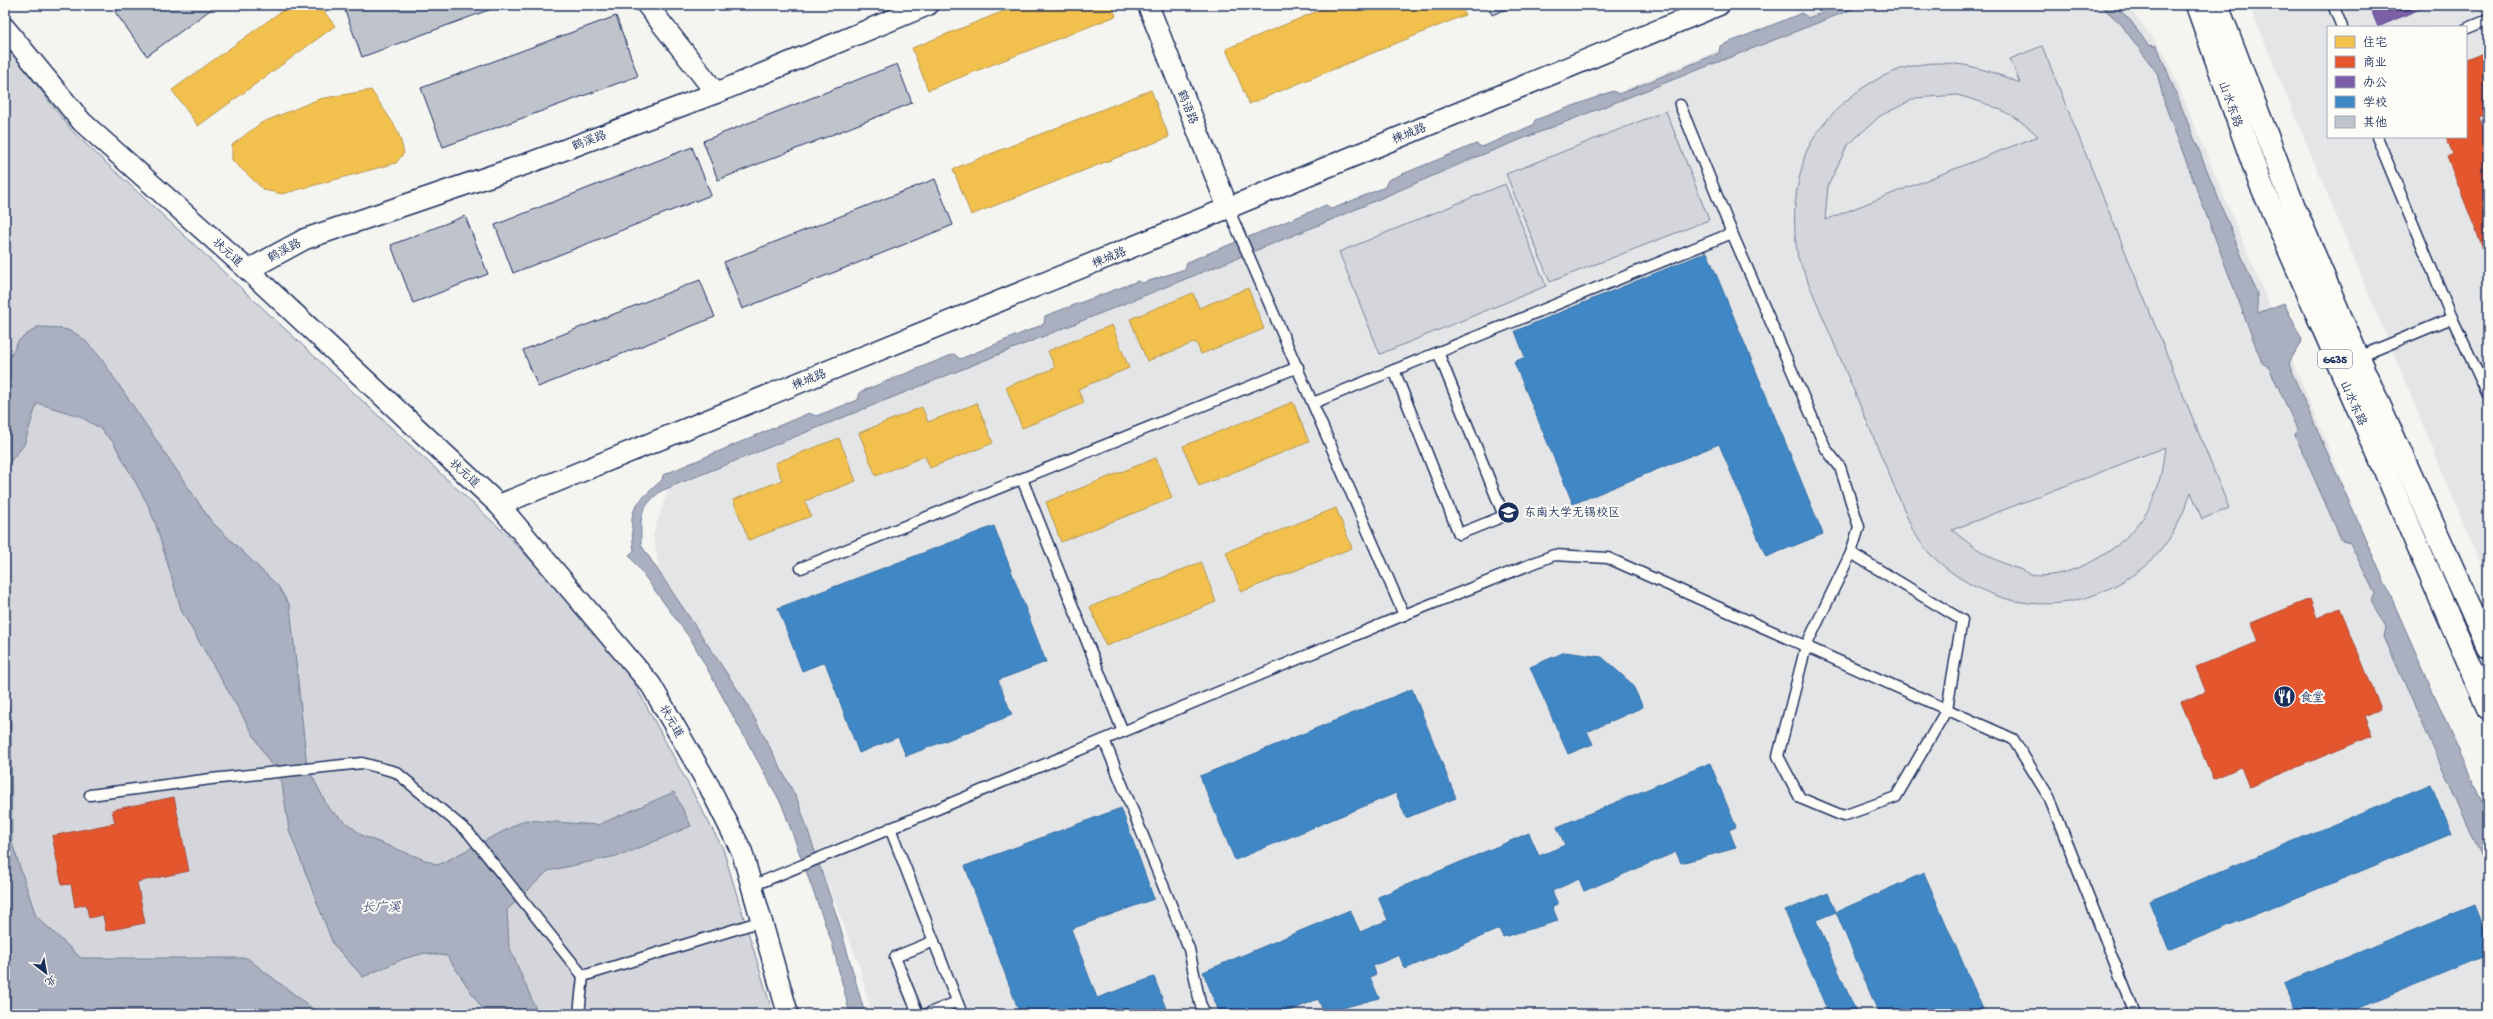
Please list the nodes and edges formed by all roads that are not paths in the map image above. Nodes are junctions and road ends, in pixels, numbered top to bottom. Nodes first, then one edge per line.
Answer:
1 (647, 5) edge
2 (928, 5) edge
3 (1148, 5) edge
4 (1719, 5) edge
5 (2197, 5) edge
6 (2217, 5) edge
7 (2333, 5) edge
8 (2488, 20) edge
9 (2342, 26) edge
10 (5, 28) edge
11 (2467, 29) edge
12 (716, 93) junction
13 (1680, 105) dead end
14 (2377, 138) edge
15 (1228, 208) junction
16 (1732, 233) junction
17 (248, 270) junction
18 (2452, 318) junction
19 (1438, 352) junction
20 (2348, 362) junction
21 (1298, 367) junction
22 (1394, 370) junction
23 (2488, 395) edge
24 (1314, 403) junction
25 (1022, 478) junction
26 (499, 505) junction
27 (1851, 553) junction
28 (801, 568) dead end
29 (1404, 615) junction
30 (1806, 646) junction
31 (2488, 647) edge
32 (2488, 708) edge
33 (1947, 709) junction
34 (1123, 732) junction
35 (1104, 740) junction
36 (90, 795) dead end
37 (890, 828) junction
38 (752, 886) junction
39 (762, 921) junction
40 (934, 941) junction
41 (583, 976) junction
42 (957, 1002) junction
43 (579, 1014) edge
44 (788, 1014) edge
45 (918, 1014) edge
46 (927, 1014) edge
47 (962, 1014) edge
48 (1205, 1014) edge
49 (2135, 1014) edge

1 - 12 street
2 - 12 street, 鹤溪路
3 - 15 street, 鹤语路
4 - 15 street, 楝城路
5 - 20 highway, 山水东路 / G635
6 - 20 highway, 山水东路 / G635
7 - 9 lane
8 - 11 lane
10 - 17 street, 状元道
12 - 17 street, 鹤溪路
13 - 16 lane
14 - 18 lane
15 - 21 lane
15 - 26 street, 楝城路
16 - 19 lane
16 - 27 lane
17 - 26 street, 状元道
18 - 20 lane
18 - 23 lane
19 - 22 lane
19 - 22 lane
20 - 31 highway, 山水东路 / G635
20 - 32 highway, 山水东路 / G635
21 - 24 lane
21 - 25 lane
22 - 24 lane
24 - 29 lane
25 - 28 lane
25 - 34 lane
26 - 38 street, 状元道
27 - 30 lane
27 - 33 lane
29 - 30 lane
29 - 34 lane
30 - 33 lane
30 - 33 lane
33 - 49 lane
34 - 35 lane
35 - 37 lane
35 - 48 lane
36 - 41 lane
37 - 38 lane
37 - 40 lane
38 - 39 street, 状元道
39 - 41 lane
39 - 44 street, 状元道
40 - 42 lane
40 - 45 lane
41 - 43 lane
42 - 46 lane
42 - 47 lane

